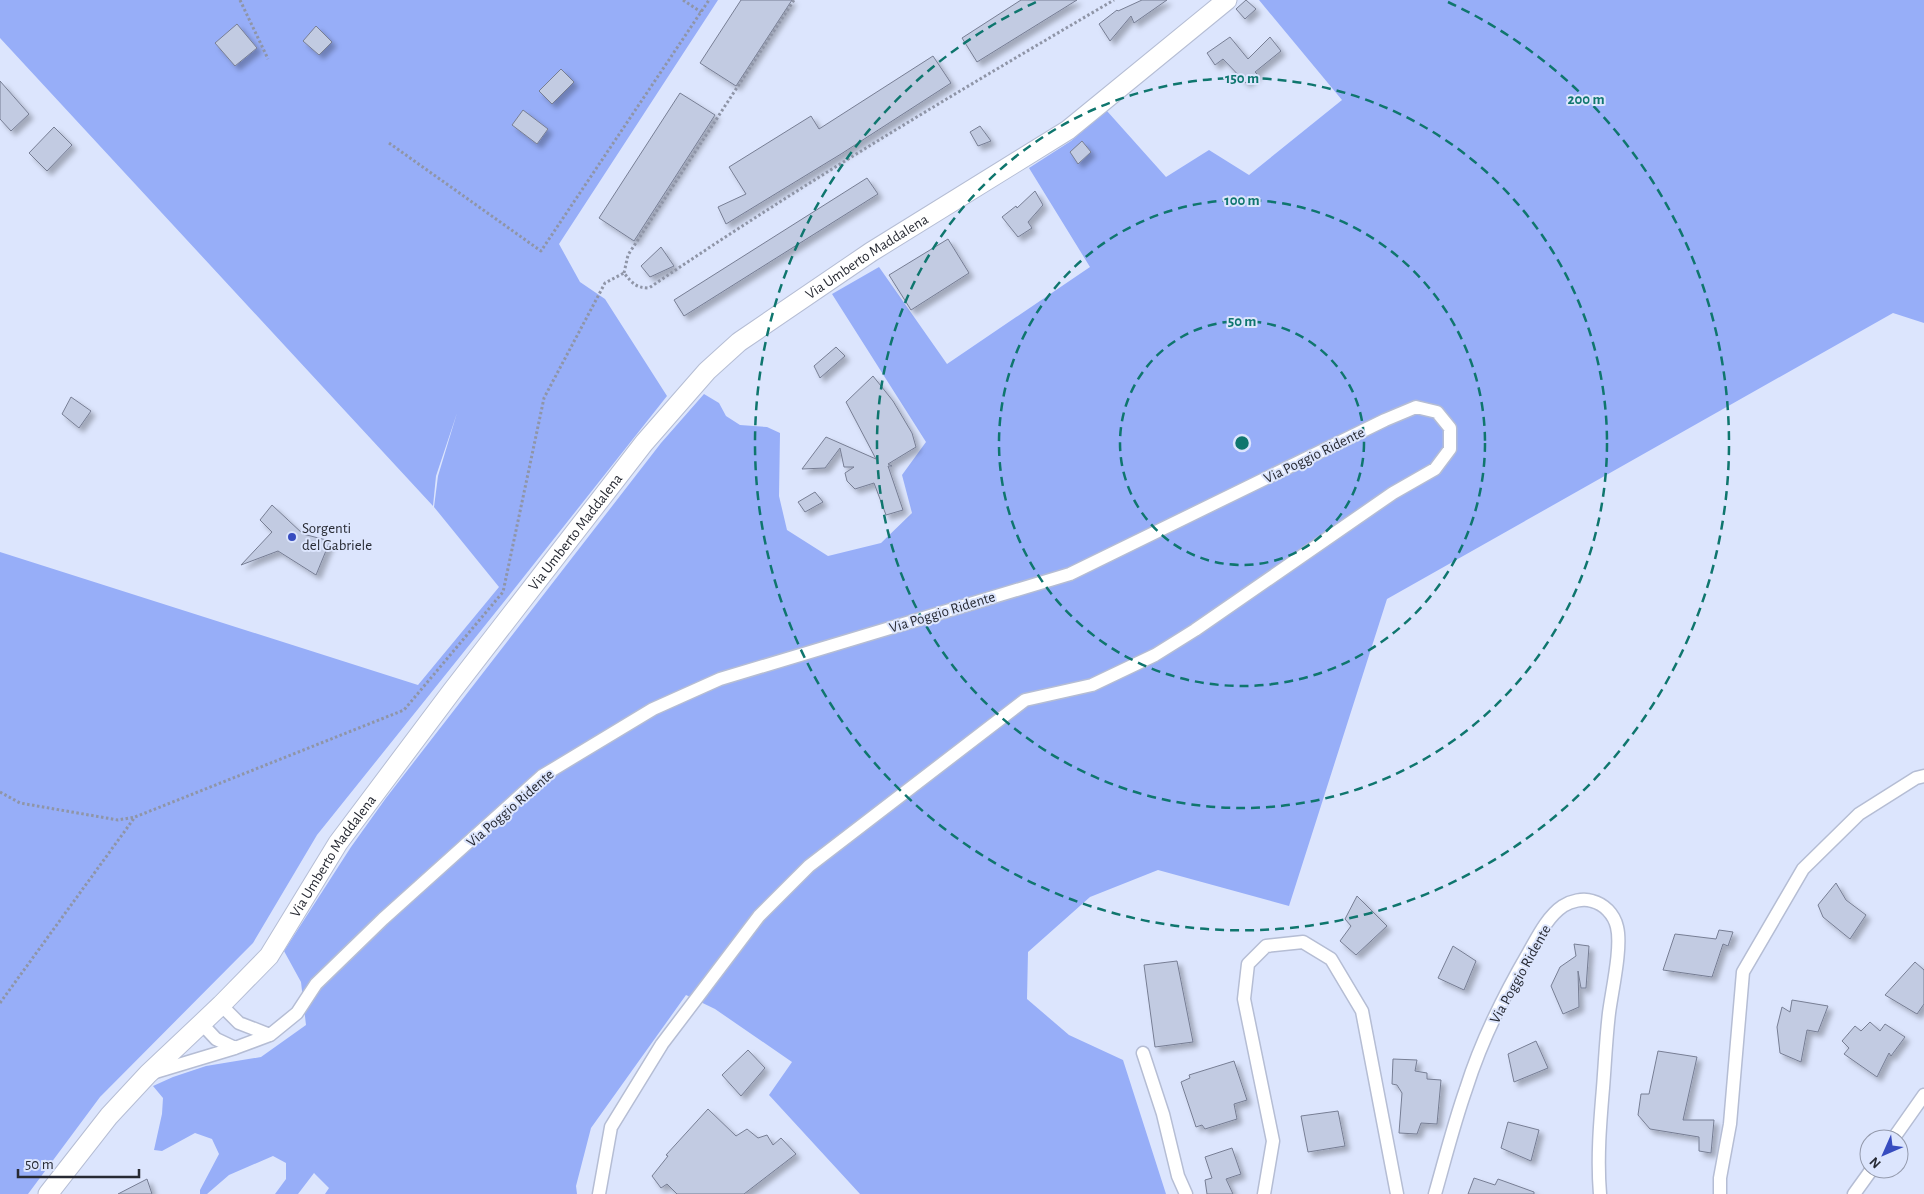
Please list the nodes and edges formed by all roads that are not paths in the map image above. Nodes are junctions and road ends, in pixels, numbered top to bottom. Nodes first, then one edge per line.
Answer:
1 (1227, 0) edge
2 (1924, 776) edge
3 (221, 1005) junction
4 (201, 1023) junction
5 (270, 1035) junction
6 (235, 1048) junction
7 (1143, 1053) dead end
8 (148, 1074) junction
9 (1924, 1095) edge
10 (1900, 1129) edge
11 (1865, 1179) edge
12 (48, 1194) edge
13 (598, 1194) edge
14 (1186, 1194) edge
15 (1264, 1194) edge
16 (1397, 1194) edge
17 (1435, 1194) edge
18 (1600, 1194) edge
19 (1720, 1194) edge
20 (1854, 1194) edge

1 - 3 street, Via Umberto Maddalena
2 - 19 street
3 - 4 street, Via Umberto Maddalena
3 - 5 street
4 - 6 street
4 - 8 street, Via Umberto Maddalena
5 - 6 street, Via Poggio Ridente
5 - 13 street, Via Poggio Ridente
6 - 8 street, Via Poggio Ridente
7 - 14 street
8 - 12 street, Via Umberto Maddalena
9 - 10 street
11 - 20 street
15 - 16 street
17 - 18 street, Via Poggio Ridente

